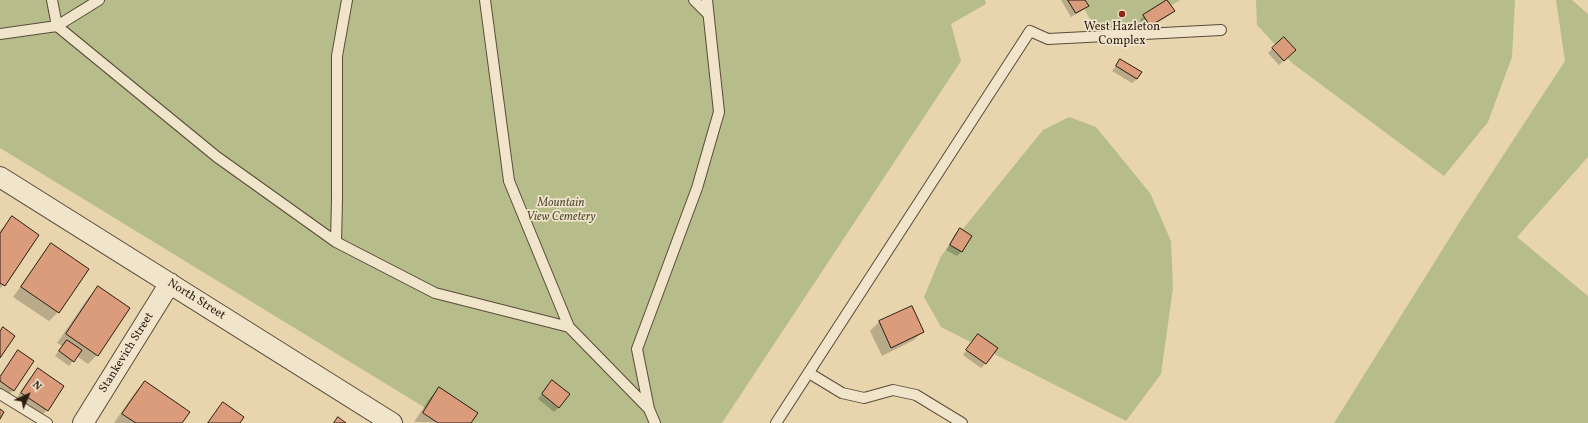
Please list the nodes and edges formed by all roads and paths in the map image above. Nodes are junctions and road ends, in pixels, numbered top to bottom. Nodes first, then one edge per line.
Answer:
1 (52, 0) edge
2 (99, 0) edge
3 (347, 0) edge
4 (485, 0) edge
5 (694, 0) edge
6 (706, 0) edge
7 (708, 14) junction
8 (57, 26) junction
9 (1221, 30) dead end
10 (0, 34) edge
11 (0, 177) edge
12 (336, 242) junction
13 (170, 284) junction
14 (569, 327) junction
15 (808, 373) junction
16 (0, 394) edge
17 (649, 409) junction
18 (47, 423) edge
19 (84, 423) edge
20 (392, 423) edge
21 (655, 423) edge
22 (776, 423) edge
23 (962, 423) edge

1 - 8 lane
2 - 8 lane
3 - 12 lane
4 - 14 lane
5 - 7 lane
6 - 7 lane
7 - 17 lane
8 - 10 lane
8 - 12 lane
9 - 15 lane
11 - 13 street, North Street
12 - 14 lane
13 - 19 street, Stankevich Street
13 - 20 street, North Street
14 - 17 lane
15 - 22 lane
15 - 23 lane
16 - 18 lane
17 - 21 lane

